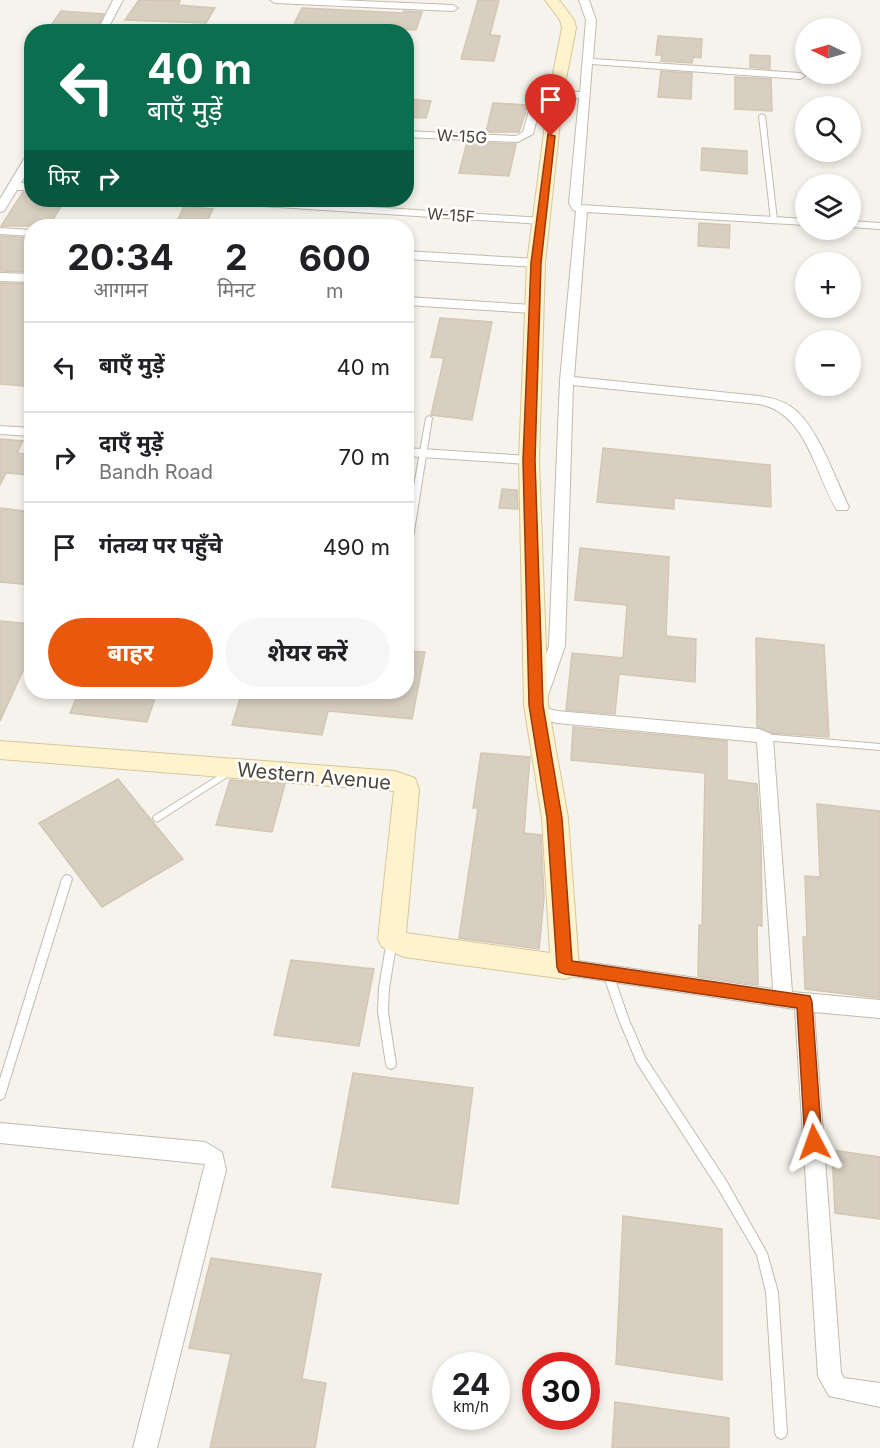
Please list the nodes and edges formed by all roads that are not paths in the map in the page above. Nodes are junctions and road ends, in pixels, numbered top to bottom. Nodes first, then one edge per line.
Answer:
1 (118, 0) edge
2 (274, 0) edge
3 (552, 0) edge
4 (584, 0) edge
5 (453, 8) dead end
6 (105, 24) edge
7 (586, 61) junction
8 (795, 76) edge
9 (556, 94) junction
10 (582, 95) junction
11 (762, 116) dead end
12 (414, 134) edge
13 (24, 167) edge
14 (13, 186) junction
15 (24, 187) edge
16 (325, 207) edge
17 (0, 209) edge
18 (582, 210) junction
19 (774, 220) junction
20 (542, 221) junction
21 (795, 221) edge
22 (861, 225) edge
23 (880, 226) edge
24 (0, 231) edge
25 (24, 232) edge
26 (414, 255) edge
27 (536, 263) junction
28 (0, 277) edge
29 (24, 278) edge
30 (414, 302) edge
31 (533, 309) junction
32 (567, 380) junction
33 (429, 418) dead end
34 (0, 430) edge
35 (24, 432) edge
36 (414, 452) edge
37 (424, 453) junction
38 (529, 460) junction
39 (842, 507) dead end
40 (414, 510) edge
41 (536, 705) junction
42 (763, 736) junction
43 (880, 747) edge
44 (0, 750) edge
45 (234, 768) junction
46 (157, 818) dead end
47 (67, 879) dead end
48 (392, 939) junction
49 (565, 967) junction
50 (608, 974) junction
51 (794, 1000) junction
52 (880, 1009) edge
53 (391, 1064) dead end
54 (0, 1095) edge
55 (0, 1133) edge
56 (880, 1395) edge
57 (782, 1433) dead end
58 (145, 1448) edge

1 - 6 street
2 - 5 street
3 - 9 street
4 - 7 street
7 - 8 street
7 - 10 street
9 - 10 street
9 - 12 street, W-15G
9 - 20 street
10 - 18 street
11 - 19 lane
13 - 14 street
14 - 15 street
14 - 17 street
16 - 20 street, W-15F
18 - 19 street
18 - 32 street
19 - 21 street
20 - 27 street
22 - 23 street
24 - 25 street
26 - 27 street
27 - 31 street
28 - 29 street
30 - 31 street
31 - 38 street
32 - 39 street
32 - 41 street
33 - 37 lane
34 - 35 street
36 - 37 street
37 - 38 street
37 - 40 lane
38 - 41 street
41 - 42 street
41 - 49 street
42 - 43 lane
42 - 51 street
44 - 45 street, Western Avenue
45 - 46 lane
45 - 48 street, Western Avenue
47 - 54 lane
48 - 49 street
48 - 53 lane
49 - 50 street
50 - 51 street
50 - 57 lane
51 - 52 street
51 - 56 street
55 - 58 street

